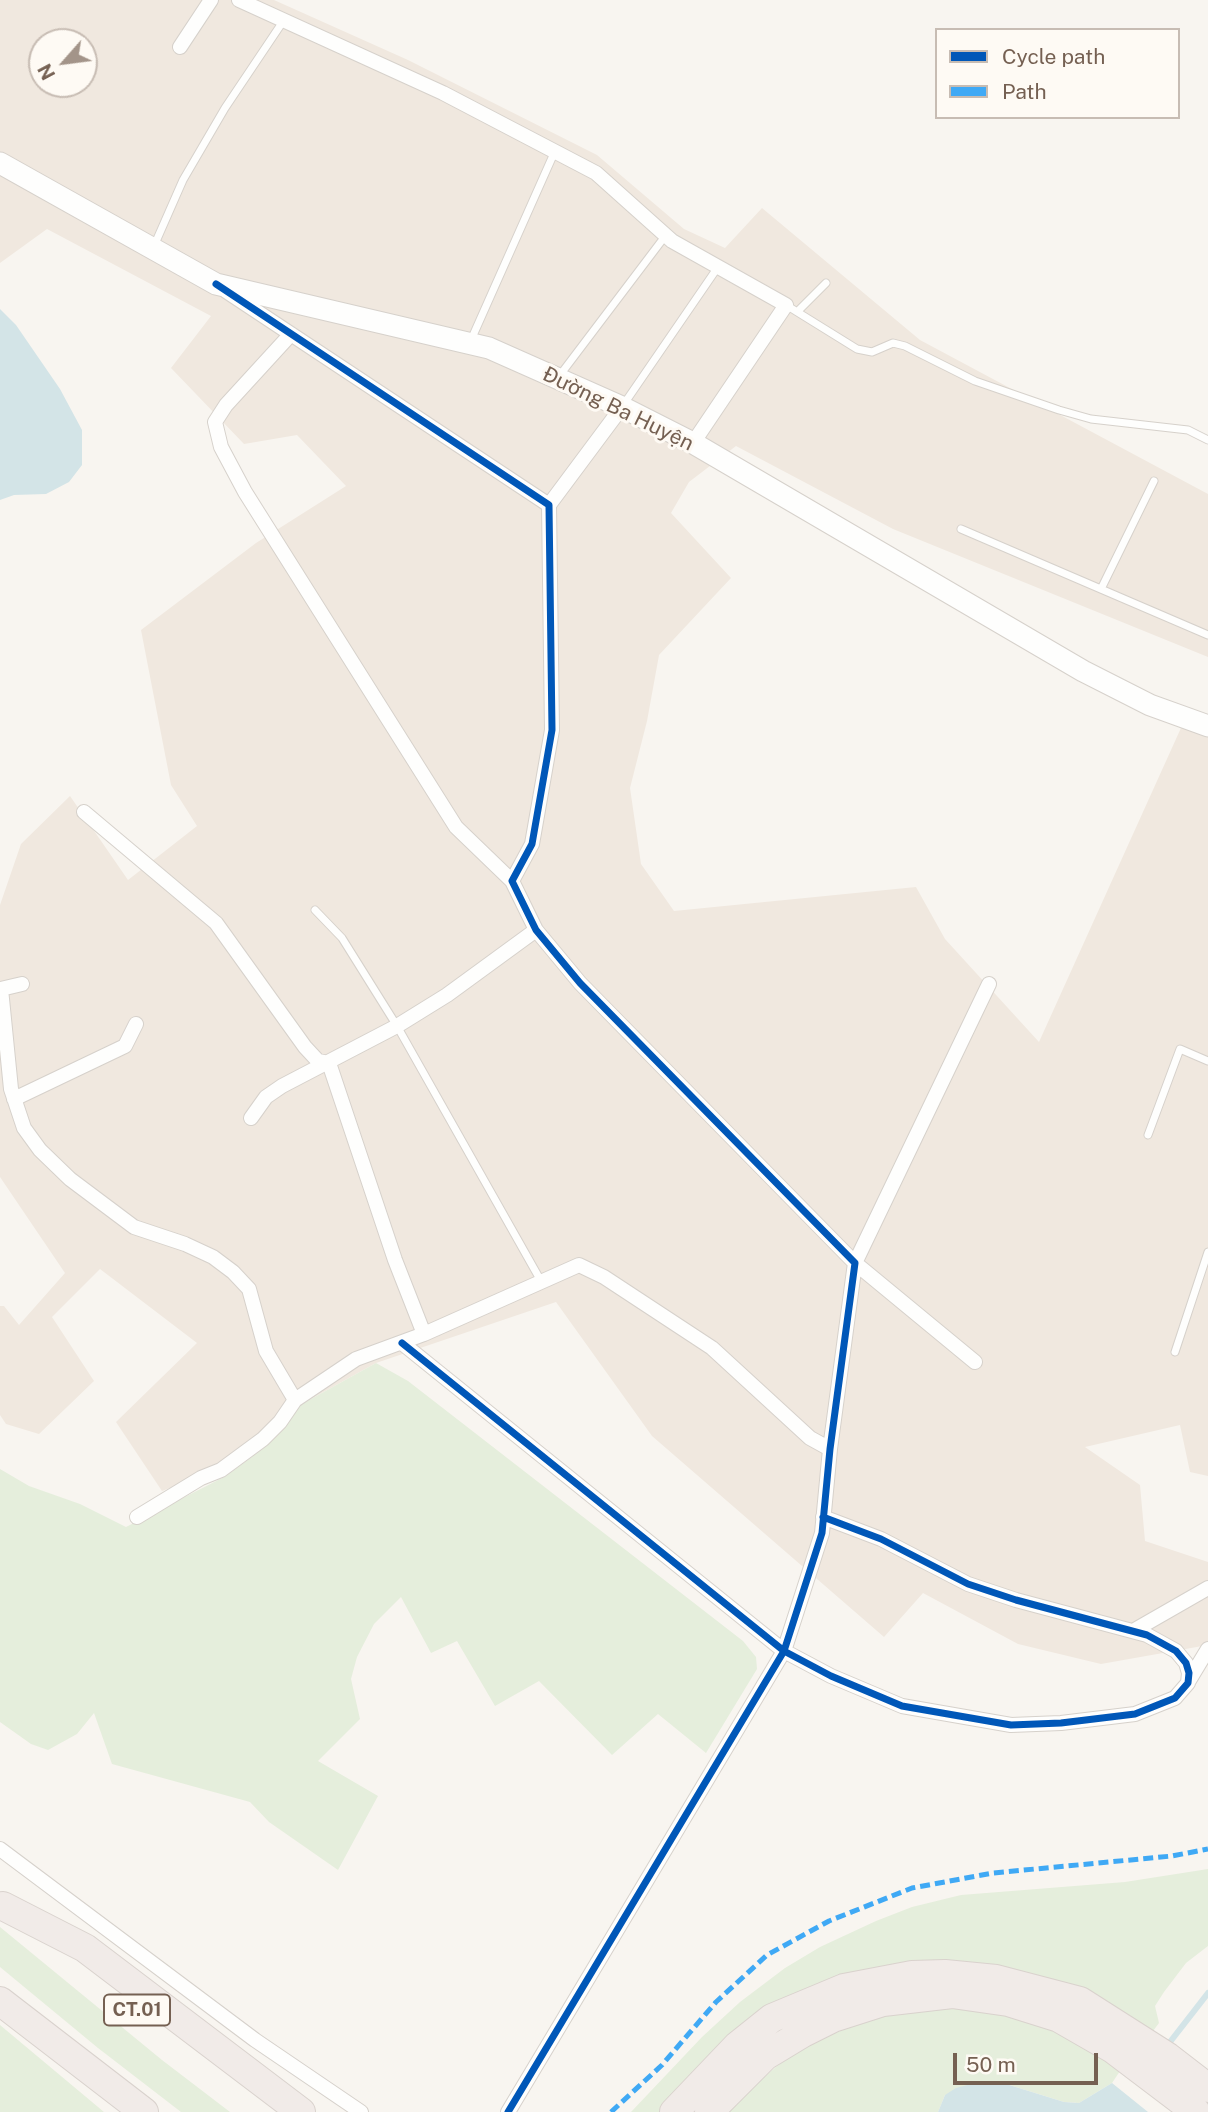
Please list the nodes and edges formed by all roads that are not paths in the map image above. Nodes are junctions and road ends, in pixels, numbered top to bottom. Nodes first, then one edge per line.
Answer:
1 (211, 0) edge
2 (239, 0) edge
3 (284, 20) junction
4 (180, 47) dead end
5 (555, 151) junction
6 (0, 163) edge
7 (666, 235) junction
8 (152, 250) junction
9 (719, 266) junction
10 (826, 283) dead end
11 (216, 284) junction
12 (792, 308) junction
13 (292, 334) junction
14 (470, 344) junction
15 (557, 379) junction
16 (622, 407) junction
17 (1208, 440) edge
18 (693, 443) junction
19 (1154, 481) dead end
20 (549, 505) junction
21 (961, 529) dead end
22 (1101, 589) junction
23 (1208, 635) edge
24 (1208, 726) edge
25 (84, 812) dead end
26 (512, 881) junction
27 (315, 909) dead end
28 (536, 930) junction
29 (22, 984) dead end
30 (989, 984) dead end
31 (136, 1024) dead end
32 (397, 1026) junction
33 (1208, 1061) edge
34 (329, 1063) junction
35 (14, 1099) junction
36 (251, 1118) dead end
37 (1148, 1135) dead end
38 (1208, 1252) edge
39 (855, 1263) junction
40 (541, 1281) junction
41 (424, 1334) junction
42 (402, 1343) junction
43 (1175, 1352) dead end
44 (975, 1362) dead end
45 (295, 1400) junction
46 (830, 1449) junction
47 (137, 1517) dead end
48 (823, 1517) junction
49 (1208, 1588) edge
50 (1133, 1631) junction
51 (1208, 1649) edge
52 (784, 1651) junction
53 (1188, 1683) junction
54 (0, 1849) edge
55 (2, 1905) edge
56 (0, 2001) edge
57 (0, 2014) edge
58 (1208, 2088) edge
59 (117, 2112) edge
60 (144, 2112) edge
61 (271, 2112) edge
62 (301, 2112) edge
63 (361, 2112) edge
64 (508, 2112) edge
65 (674, 2112) edge
66 (709, 2112) edge
67 (1196, 2112) edge

1 - 4 street
2 - 3 street
3 - 5 street
3 - 8 lane
5 - 7 street
5 - 14 lane
6 - 8 street, Đường Ba Huyện
7 - 9 street
7 - 15 lane
8 - 11 street, Đường Ba Huyện
9 - 12 street
9 - 16 lane
10 - 12 lane
11 - 13 street
11 - 14 street, Đường Ba Huyện
12 - 17 lane
12 - 18 street
13 - 20 street
13 - 26 street
14 - 15 street, Đường Ba Huyện
15 - 16 street, Đường Ba Huyện
16 - 18 street, Đường Ba Huyện
16 - 20 street
18 - 24 street, Đường Ba Huyện
19 - 22 lane
20 - 26 street
21 - 22 lane
22 - 23 lane
25 - 34 street
26 - 28 street
27 - 32 lane
28 - 32 street
28 - 39 street
29 - 35 street
30 - 39 street
31 - 35 street
32 - 34 street
32 - 40 lane
33 - 37 lane
34 - 36 street
34 - 41 street
35 - 45 street
38 - 43 lane
39 - 44 street
39 - 46 street
40 - 41 street
40 - 46 street
41 - 42 street
42 - 45 street
42 - 52 street
45 - 47 street
46 - 48 street
48 - 50 street
48 - 52 street
49 - 50 street
50 - 53 street
51 - 53 street
52 - 53 street
52 - 64 street
54 - 63 street
55 - 61 highway, CT.01
55 - 62 highway
56 - 60 highway
57 - 59 highway
58 - 65 highway
66 - 67 highway

